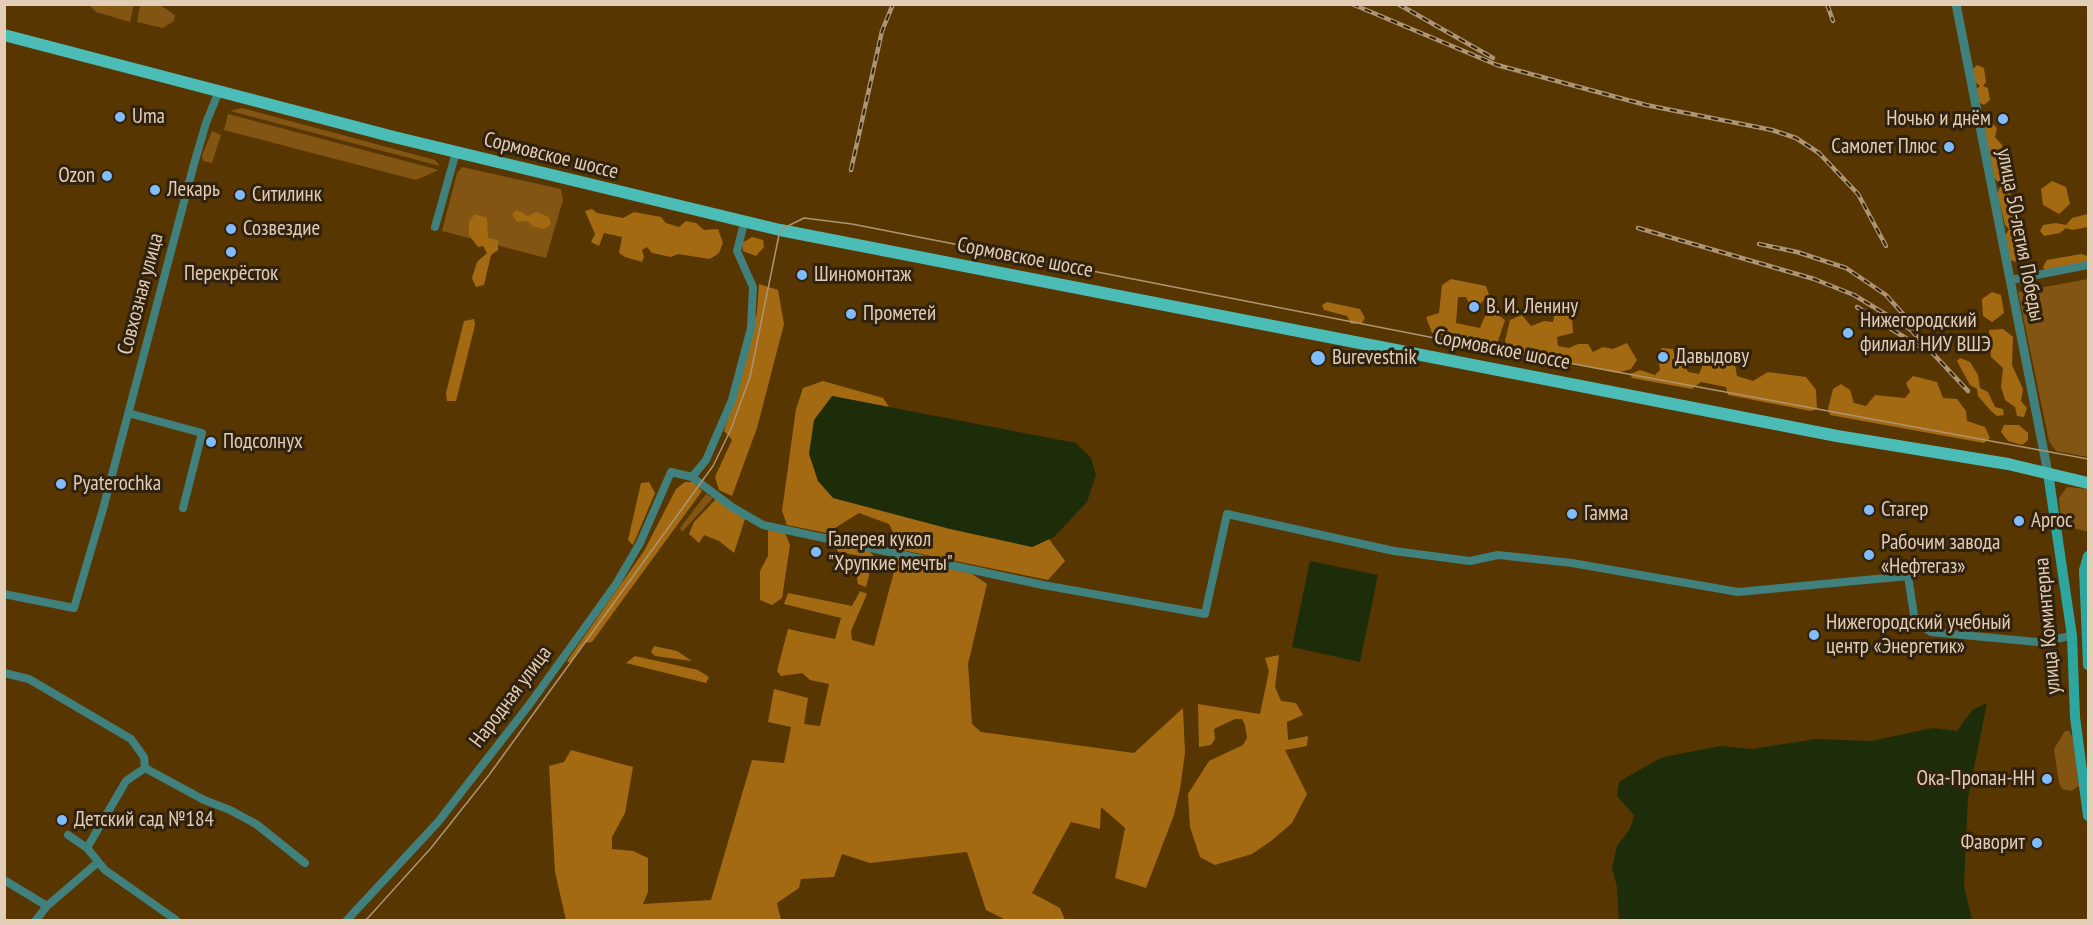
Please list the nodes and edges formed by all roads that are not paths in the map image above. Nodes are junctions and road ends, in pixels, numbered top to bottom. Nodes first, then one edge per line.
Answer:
1 (1956, 4) edge
2 (4, 35) edge
3 (219, 91) junction
4 (456, 152) junction
5 (744, 223) junction
6 (435, 227) dead end
7 (2088, 265) edge
8 (2011, 280) junction
9 (128, 413) junction
10 (2048, 473) junction
11 (692, 477) junction
12 (2088, 483) edge
13 (183, 508) dead end
14 (2088, 556) edge
15 (4, 594) edge
16 (2072, 636) junction
17 (2088, 665) edge
18 (4, 673) edge
19 (145, 768) junction
20 (2088, 816) edge
21 (68, 835) dead end
22 (87, 848) junction
23 (97, 863) junction
24 (306, 863) dead end
25 (4, 880) edge
26 (47, 906) junction
27 (36, 921) edge
28 (176, 921) edge
29 (348, 921) edge

1 - 8 street, улица 50-летия Победы
2 - 3 main road, Сормовское шоссе
3 - 4 main road, Сормовское шоссе
3 - 9 street, Совхозная улица
4 - 5 main road, Сормовское шоссе
4 - 6 street
5 - 10 main road, Сормовское шоссе
5 - 11 street
7 - 8 street
8 - 10 street, улица 50-летия Победы
9 - 13 street
9 - 15 street, Совхозная улица
10 - 12 main road
10 - 16 main road, улица Коминтерна
11 - 16 street
11 - 29 street, Народная улица
14 - 17 main road, улица Коминтерна
16 - 20 main road, улица Коминтерна
18 - 19 street
19 - 22 street
19 - 24 street
21 - 22 street
22 - 23 street
23 - 26 street
23 - 28 street
25 - 26 street
26 - 27 street

